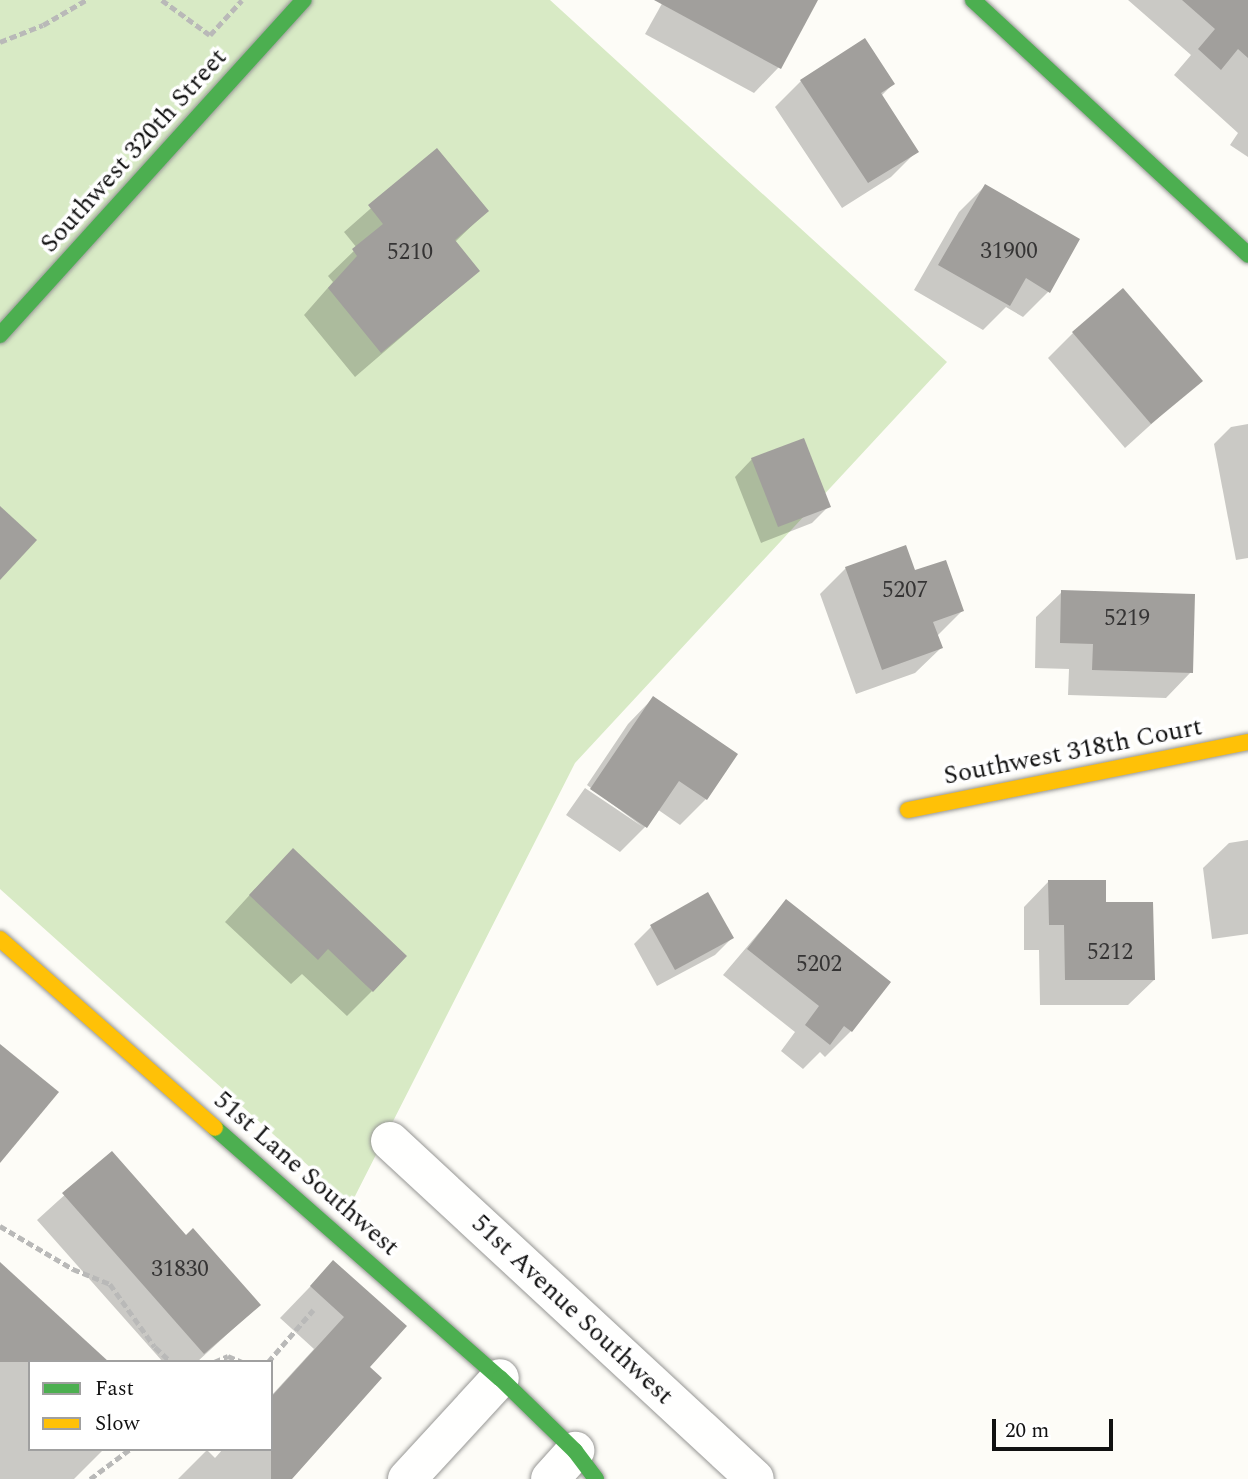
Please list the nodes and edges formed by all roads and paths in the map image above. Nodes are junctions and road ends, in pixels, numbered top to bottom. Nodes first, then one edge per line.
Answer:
1 (86, 0) edge
2 (162, 0) edge
3 (243, 0) edge
4 (304, 0) edge
5 (973, 0) edge
6 (0, 42) edge
7 (1248, 255) edge
8 (0, 335) edge
9 (1248, 742) edge
10 (908, 810) dead end
11 (0, 939) edge
12 (390, 1141) dead end
13 (0, 1226) edge
14 (313, 1310) dead end
15 (169, 1360) edge
16 (219, 1360) edge
17 (238, 1360) edge
18 (270, 1360) edge
19 (500, 1378) junction
20 (127, 1451) edge
21 (586, 1465) edge
22 (90, 1479) edge
23 (407, 1479) edge
24 (550, 1479) edge
25 (755, 1479) edge

1 - 6 path
2 - 3 path
4 - 8 street, Southwest 320th Street
5 - 7 street
9 - 10 street, Southwest 318th Court
11 - 19 street, 51st Lane Southwest
12 - 25 street, 51st Avenue Southwest
13 - 15 path
14 - 18 path
16 - 17 path
19 - 21 street, 51st Lane Southwest
19 - 23 street
20 - 22 path
21 - 24 street

